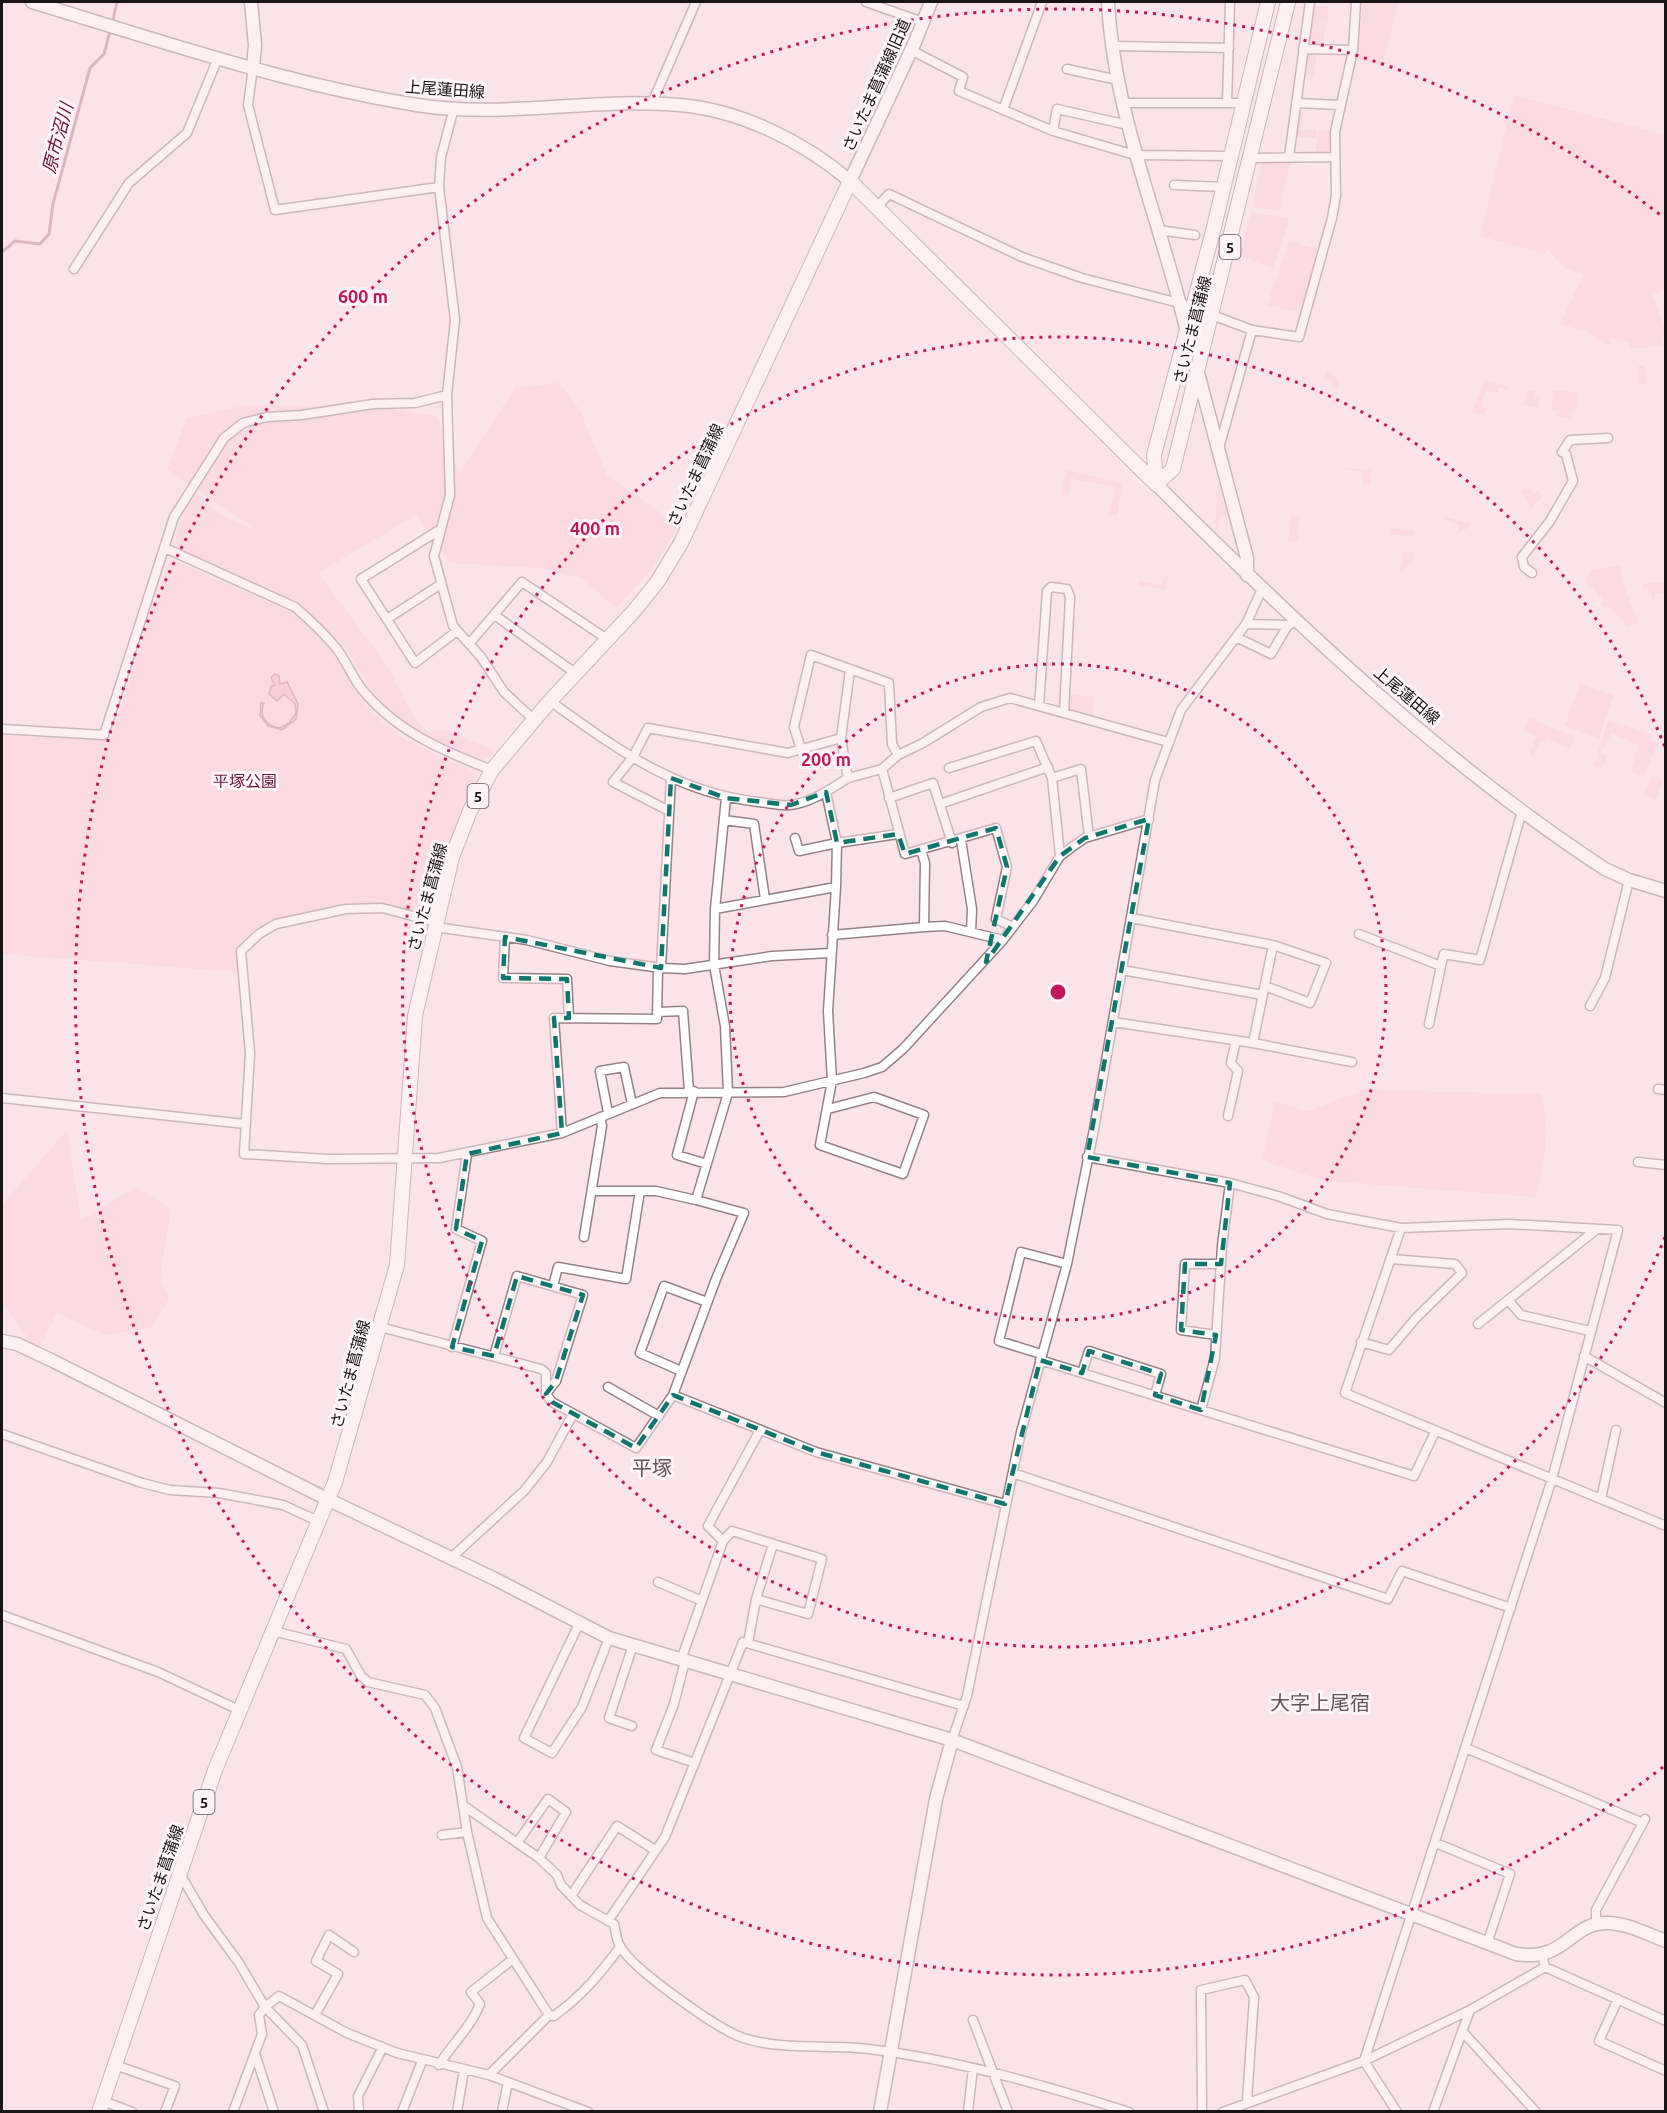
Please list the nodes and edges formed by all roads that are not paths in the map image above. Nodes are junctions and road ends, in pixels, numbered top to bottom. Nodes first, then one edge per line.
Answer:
1 (32, 2) edge
2 (250, 2) edge
3 (696, 2) edge
4 (866, 2) edge
5 (930, 2) edge
6 (1042, 2) edge
7 (1108, 2) edge
8 (1230, 2) edge
9 (1268, 2) edge
10 (1288, 2) edge
11 (1310, 2) edge
12 (1356, 2) edge
13 (923, 22) junction
14 (1113, 46) junction
15 (1229, 48) junction
16 (1303, 49) junction
17 (911, 50) junction
18 (1353, 50) junction
19 (218, 58) junction
20 (253, 67) junction
21 (1067, 69) dead end
22 (1119, 80) junction
23 (1227, 102) junction
24 (1123, 103) junction
25 (1296, 103) junction
26 (652, 104) junction
27 (1242, 104) junction
28 (1341, 105) junction
29 (454, 108) junction
30 (1003, 110) junction
31 (1128, 125) junction
32 (1053, 131) junction
33 (1135, 155) junction
34 (1230, 156) junction
35 (1335, 157) junction
36 (1252, 158) junction
37 (1289, 158) junction
38 (850, 181) junction
39 (1174, 185) dead end
40 (439, 187) junction
41 (1223, 187) junction
42 (876, 207) junction
43 (1158, 230) junction
44 (1195, 235) dead end
45 (1206, 259) junction
46 (1226, 263) junction
47 (74, 269) dead end
48 (1180, 303) junction
49 (1194, 308) junction
50 (1212, 315) junction
51 (1252, 330) junction
52 (1188, 334) junction
53 (1198, 373) junction
54 (447, 394) junction
55 (1608, 438) dead end
56 (1218, 448) junction
57 (1156, 484) junction
58 (441, 529) junction
59 (165, 548) junction
60 (1532, 573) dead end
61 (1246, 575) junction
62 (441, 584) junction
63 (1262, 589) junction
64 (496, 616) junction
65 (387, 619) junction
66 (1292, 623) junction
67 (1246, 624) junction
68 (457, 631) junction
69 (1238, 638) junction
70 (607, 639) junction
71 (469, 644) junction
72 (850, 670) junction
73 (575, 673) junction
74 (550, 700) junction
75 (1039, 706) junction
76 (1064, 713) junction
77 (534, 720) junction
78 (2, 729) edge
79 (841, 738) junction
80 (1168, 742) junction
81 (801, 749) junction
82 (898, 754) junction
83 (633, 757) junction
84 (1048, 767) junction
85 (949, 768) dead end
86 (882, 769) junction
87 (492, 770) junction
88 (848, 777) junction
89 (670, 778) junction
90 (1052, 778) junction
91 (826, 792) junction
92 (726, 798) junction
93 (889, 798) junction
94 (940, 804) junction
95 (669, 811) junction
96 (1522, 811) junction
97 (724, 819) junction
98 (1149, 819) junction
99 (898, 834) junction
100 (1089, 837) junction
101 (795, 838) dead end
102 (957, 841) junction
103 (837, 843) junction
104 (921, 850) junction
105 (1060, 856) junction
106 (1629, 880) junction
107 (836, 887) junction
108 (1665, 891) edge
109 (765, 899) junction
110 (715, 909) junction
111 (1131, 918) junction
112 (435, 924) junction
113 (924, 927) junction
114 (1013, 927) junction
115 (971, 932) junction
116 (1359, 934) dead end
117 (832, 935) junction
118 (505, 937) junction
119 (1003, 940) junction
120 (1273, 945) junction
121 (830, 953) junction
122 (714, 965) junction
123 (1441, 966) junction
124 (659, 968) junction
125 (1122, 970) junction
126 (1264, 990) junction
127 (1590, 1006) dead end
128 (657, 1012) junction
129 (569, 1018) junction
130 (1113, 1022) junction
131 (1430, 1024) dead end
132 (1236, 1040) junction
133 (1253, 1043) junction
134 (1352, 1062) dead end
135 (832, 1081) junction
136 (692, 1091) junction
137 (728, 1093) junction
138 (2, 1098) edge
139 (632, 1104) junction
140 (828, 1109) junction
141 (604, 1115) junction
142 (1227, 1116) dead end
143 (245, 1124) junction
144 (562, 1133) junction
145 (467, 1154) junction
146 (1087, 1157) junction
147 (406, 1158) junction
148 (1638, 1162) dead end
149 (707, 1164) junction
150 (1665, 1165) edge
151 (1230, 1183) junction
152 (592, 1191) junction
153 (640, 1191) junction
154 (696, 1200) junction
155 (1401, 1228) junction
156 (1597, 1229) junction
157 (584, 1237) dead end
158 (1391, 1259) junction
159 (1067, 1264) junction
160 (1221, 1264) junction
161 (553, 1286) junction
162 (1508, 1300) junction
163 (707, 1302) junction
164 (1478, 1324) dead end
165 (380, 1327) junction
166 (1590, 1331) junction
167 (1216, 1335) junction
168 (2, 1341) edge
169 (1361, 1342) junction
170 (453, 1347) junction
171 (494, 1356) junction
172 (1584, 1356) junction
173 (1041, 1357) junction
174 (681, 1371) junction
175 (1082, 1373) junction
176 (608, 1387) dead end
177 (546, 1394) junction
178 (673, 1395) junction
179 (1155, 1395) junction
180 (1665, 1403) edge
181 (1201, 1410) junction
182 (573, 1414) junction
183 (658, 1416) junction
184 (760, 1430) junction
185 (1616, 1430) dead end
186 (1435, 1432) junction
187 (2, 1434) edge
188 (1013, 1473) junction
189 (1552, 1479) junction
190 (327, 1499) junction
191 (1601, 1499) junction
192 (1005, 1504) junction
193 (318, 1521) junction
194 (1665, 1526) edge
195 (723, 1540) junction
196 (773, 1544) junction
197 (451, 1558) junction
198 (658, 1582) dead end
199 (756, 1599) junction
200 (702, 1600) junction
201 (1511, 1608) junction
202 (2, 1615) edge
203 (579, 1624) junction
204 (273, 1631) junction
205 (609, 1638) junction
206 (748, 1643) junction
207 (633, 1645) junction
208 (683, 1660) junction
209 (730, 1673) junction
210 (964, 1706) junction
211 (239, 1710) junction
212 (632, 1726) dead end
213 (952, 1740) junction
214 (1466, 1748) junction
215 (695, 1763) junction
216 (464, 1806) junction
217 (467, 1832) junction
218 (442, 1835) dead end
219 (1436, 1842) junction
220 (517, 1843) junction
221 (655, 1850) junction
222 (539, 1858) junction
223 (180, 1873) junction
224 (571, 1896) junction
225 (1411, 1915) junction
226 (608, 1921) junction
227 (1596, 1924) junction
228 (1665, 1941) edge
229 (1486, 1944) junction
230 (620, 1947) junction
231 (354, 1952) dead end
232 (513, 1959) junction
233 (1544, 1961) junction
234 (1618, 1999) junction
235 (265, 2007) junction
236 (1470, 2010) junction
237 (315, 2015) junction
238 (549, 2015) junction
239 (973, 2020) dead end
240 (1665, 2021) edge
241 (1462, 2031) junction
242 (383, 2047) junction
243 (255, 2054) junction
244 (891, 2054) junction
245 (422, 2061) junction
246 (1364, 2061) junction
247 (115, 2065) junction
248 (439, 2065) junction
249 (973, 2068) junction
250 (464, 2070) junction
251 (1665, 2071) edge
252 (993, 2072) junction
253 (489, 2074) junction
254 (508, 2082) junction
255 (556, 2100) junction
256 (1247, 2102) junction
257 (101, 2106) edge
258 (881, 2111) edge
259 (1228, 2111) edge
260 (132, 2112) edge
261 (165, 2112) edge
262 (233, 2112) edge
263 (274, 2112) edge
264 (324, 2112) edge
265 (359, 2112) edge
266 (402, 2112) edge
267 (457, 2112) edge
268 (502, 2112) edge
269 (553, 2112) edge
270 (588, 2112) edge
271 (968, 2112) edge
272 (1008, 2112) edge
273 (1129, 2112) edge
274 (1202, 2112) edge
275 (1397, 2112) edge
276 (1433, 2112) edge
277 (1536, 2112) edge

1 - 19 street, 上尾蓮田線
2 - 20 street
3 - 26 street
4 - 13 street
5 - 13 street, さいたま菖蒲線旧道
6 - 30 street
7 - 14 street
8 - 15 street
9 - 27 main road, さいたま菖蒲線 / 5
10 - 36 main road, さいたま菖蒲線 / 5
11 - 16 street
12 - 18 street
13 - 17 street, さいたま菖蒲線旧道
14 - 15 street
14 - 22 street
15 - 23 street
16 - 18 street
16 - 25 street
17 - 30 street
17 - 38 street, さいたま菖蒲線旧道
18 - 28 street
19 - 20 street, 上尾蓮田線
19 - 47 street
20 - 29 street, 上尾蓮田線
20 - 40 street
21 - 22 street
22 - 24 street
23 - 24 street
23 - 27 street
24 - 31 street
25 - 28 street
25 - 37 street
26 - 29 street, 上尾蓮田線
26 - 38 street, 上尾蓮田線
27 - 34 main road, さいたま菖蒲線 / 5
28 - 35 street
29 - 40 street
30 - 32 street
31 - 32 street
31 - 33 street
32 - 33 street
33 - 34 street
33 - 43 street
34 - 41 main road, さいたま菖蒲線 / 5
35 - 37 street
35 - 51 street
36 - 37 street
36 - 46 main road, さいたま菖蒲線 / 5
38 - 42 main road
38 - 70 main road, さいたま菖蒲線 / 5
39 - 41 street
40 - 54 street
41 - 45 main road, さいたま菖蒲線 / 5
42 - 48 street
42 - 57 main road
43 - 44 street
43 - 48 street
45 - 46 main road
45 - 49 main road, さいたま菖蒲線 / 5
46 - 50 main road, さいたま菖蒲線 / 5
48 - 49 street
48 - 52 street
49 - 52 main road, さいたま菖蒲線 / 5
50 - 51 street
50 - 53 main road, さいたま菖蒲線 / 5
51 - 56 street
52 - 57 main road, さいたま菖蒲線 / 5
53 - 56 street
53 - 57 main road, さいたま菖蒲線 / 5
54 - 58 street
54 - 59 street
55 - 60 street
56 - 61 street
57 - 61 street, 上尾蓮田線
58 - 62 street
58 - 65 street
59 - 78 street
59 - 87 street
61 - 63 street, 上尾蓮田線
62 - 65 street
62 - 68 street
63 - 66 street, 上尾蓮田線
63 - 67 street
64 - 70 street
64 - 71 street
64 - 73 street
65 - 68 street
66 - 67 street
66 - 69 street
66 - 96 street, 上尾蓮田線
67 - 69 street
68 - 71 street
69 - 80 street
70 - 73 main road, さいたま菖蒲線 / 5
71 - 77 street
72 - 79 street
72 - 81 street
72 - 82 street
73 - 74 main road, さいたま菖蒲線 / 5
74 - 77 main road, さいたま菖蒲線 / 5
74 - 83 street
75 - 76 street
75 - 76 street
75 - 82 street
76 - 80 street
77 - 87 main road, さいたま菖蒲線 / 5
79 - 81 street
79 - 88 street
80 - 98 street
81 - 83 street
82 - 86 street
83 - 89 street
83 - 95 street
84 - 85 street
84 - 90 street
84 - 94 street
86 - 88 street
86 - 93 street
87 - 112 main road, さいたま菖蒲線 / 5
88 - 91 street
89 - 92 street
89 - 95 street
90 - 100 street
90 - 105 street
91 - 92 street
91 - 103 street
92 - 97 street
93 - 94 street
93 - 99 street
94 - 102 street
95 - 124 street
96 - 106 street, 上尾蓮田線
96 - 123 street
97 - 109 street
97 - 110 street
98 - 100 street
98 - 111 street
99 - 103 street
99 - 104 street
100 - 105 street
101 - 103 street
102 - 104 street
102 - 114 street
102 - 115 street
103 - 107 street
104 - 113 street
105 - 114 street
106 - 108 street, 上尾蓮田線
106 - 127 street
107 - 109 street
107 - 117 street
109 - 110 street
110 - 122 street
111 - 120 street
111 - 125 street
112 - 118 street
112 - 143 street
112 - 147 main road, さいたま菖蒲線 / 5
113 - 115 street
113 - 117 street
114 - 119 street
115 - 119 street
116 - 123 street
117 - 121 street
118 - 124 street
118 - 129 street
119 - 135 street
120 - 126 street
120 - 126 street
121 - 122 street
121 - 135 street
122 - 124 street
122 - 137 street
123 - 131 street
124 - 128 street
125 - 126 street
125 - 130 street
126 - 133 street
128 - 129 street
128 - 136 street
129 - 144 street
130 - 132 street
130 - 146 street
132 - 133 street
132 - 142 street
133 - 134 street
135 - 137 street
135 - 140 street
136 - 137 street
136 - 139 street
136 - 149 street
137 - 149 street
138 - 143 street
139 - 141 street
139 - 141 street
140 - 140 street
141 - 144 street
141 - 152 street
143 - 147 street
144 - 145 street
145 - 147 street
145 - 170 street
146 - 151 street
146 - 159 street
147 - 165 main road, さいたま菖蒲線 / 5
148 - 150 street
149 - 154 street
151 - 155 street
151 - 160 street
152 - 153 street
152 - 157 street
153 - 154 street
153 - 161 street
154 - 163 street
155 - 156 street
155 - 158 street
156 - 162 street
156 - 166 street
158 - 169 street
158 - 169 street
159 - 173 street
159 - 173 street
160 - 167 street
160 - 167 street
161 - 171 street
161 - 177 street
162 - 164 street
162 - 166 street
163 - 174 street
163 - 174 street
165 - 170 street
165 - 190 main road, さいたま菖蒲線 / 5
166 - 172 street
167 - 181 street
168 - 190 street
169 - 186 street
170 - 171 street
171 - 177 street
172 - 180 street
172 - 189 street
173 - 175 street
173 - 188 street
174 - 178 street
175 - 179 street
175 - 179 street
176 - 183 street
177 - 182 street
178 - 183 street
178 - 184 street
179 - 181 street
181 - 186 street
182 - 183 street
182 - 197 street
184 - 192 street
184 - 195 street
185 - 191 street
186 - 189 street
187 - 193 street
188 - 192 street
188 - 201 street
189 - 191 street
189 - 201 street
190 - 193 main road, さいたま菖蒲線 / 5
190 - 197 street
191 - 194 street
192 - 210 street
193 - 204 main road, さいたま菖蒲線 / 5
195 - 196 street
195 - 200 street
196 - 199 street
196 - 199 street
197 - 203 street
198 - 200 street
199 - 206 street
200 - 208 street
201 - 214 street
202 - 211 street
203 - 205 street
203 - 205 street
204 - 211 main road, さいたま菖蒲線 / 5
204 - 216 street
205 - 207 street
206 - 209 street
206 - 210 street
207 - 208 street
207 - 212 street
208 - 209 street
208 - 215 street
209 - 213 street
209 - 215 street
210 - 213 street
211 - 223 main road, さいたま菖蒲線 / 5
213 - 225 street
213 - 244 street
214 - 219 street
214 - 227 street
215 - 221 street
216 - 217 street
216 - 220 street
217 - 218 street
217 - 232 street
219 - 225 street
219 - 229 street
220 - 222 street
220 - 222 street
221 - 224 street
221 - 226 street
222 - 224 street
223 - 235 street
223 - 247 main road, さいたま菖蒲線 / 5
224 - 226 street
225 - 229 street
225 - 246 street
226 - 230 street
227 - 228 street
227 - 233 street
229 - 233 street
230 - 238 street
230 - 244 street
231 - 237 street
232 - 238 street
232 - 248 street
233 - 234 street
233 - 236 street
234 - 240 street
234 - 251 street
235 - 237 street
235 - 243 street
235 - 264 street
236 - 241 street
236 - 246 street
237 - 242 street
238 - 253 street
239 - 252 street
241 - 276 street
241 - 277 street
242 - 245 street
242 - 265 street
243 - 262 street
243 - 263 street
244 - 249 street
244 - 258 street
245 - 248 street
245 - 266 street
246 - 256 street
246 - 275 street
247 - 257 main road, さいたま菖蒲線 / 5
247 - 261 street
248 - 250 street
249 - 252 street
249 - 271 street
250 - 253 street
250 - 267 street
252 - 272 street
252 - 273 street
253 - 254 street
254 - 255 street
254 - 268 street
255 - 269 street
255 - 270 street
256 - 259 street
256 - 274 street
257 - 260 street

